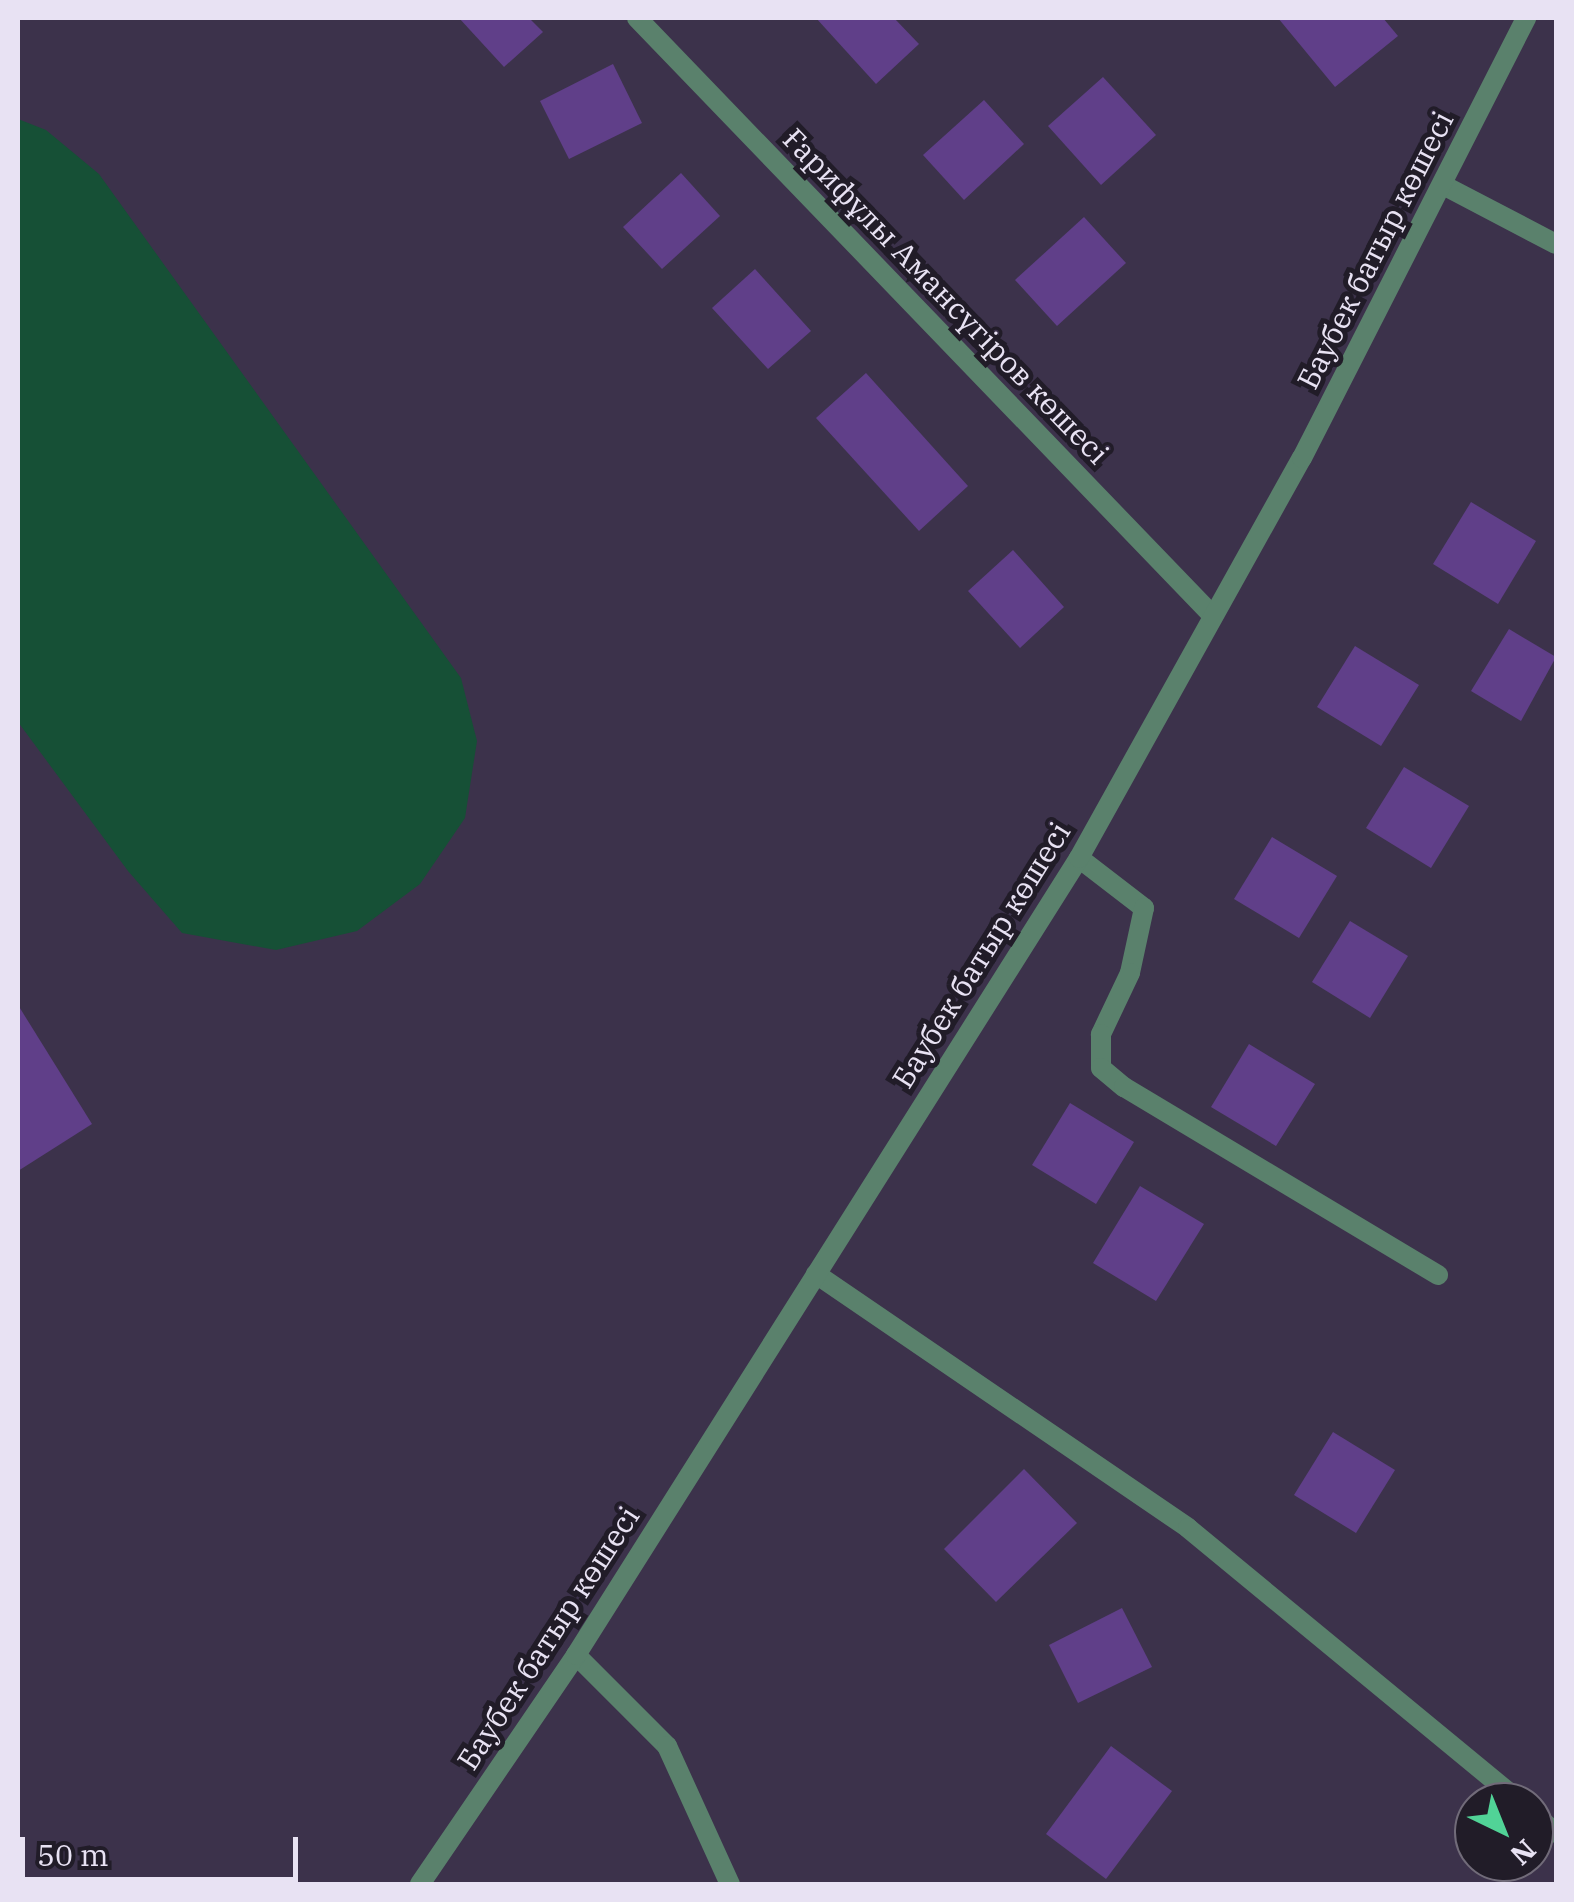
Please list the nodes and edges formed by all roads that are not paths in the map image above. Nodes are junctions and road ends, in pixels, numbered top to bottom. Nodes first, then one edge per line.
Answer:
1 (637, 18) edge
2 (1526, 18) edge
3 (1444, 185) junction
4 (1556, 244) edge
5 (1212, 616) junction
6 (1080, 858) junction
7 (816, 1274) junction
8 (1438, 1275) dead end
9 (576, 1655) junction
10 (1496, 1782) edge
11 (420, 1884) edge
12 (730, 1884) edge

1 - 5 street, Ғарифұлы Амансүгіров көшесі
2 - 3 street, Баубек батыр көшесі
3 - 4 street
3 - 5 street, Баубек батыр көшесі
5 - 6 street, Баубек батыр көшесі
6 - 7 street, Баубек батыр көшесі
6 - 8 street
7 - 9 street, Баубек батыр көшесі
7 - 10 street
9 - 11 street, Баубек батыр көшесі
9 - 12 street

